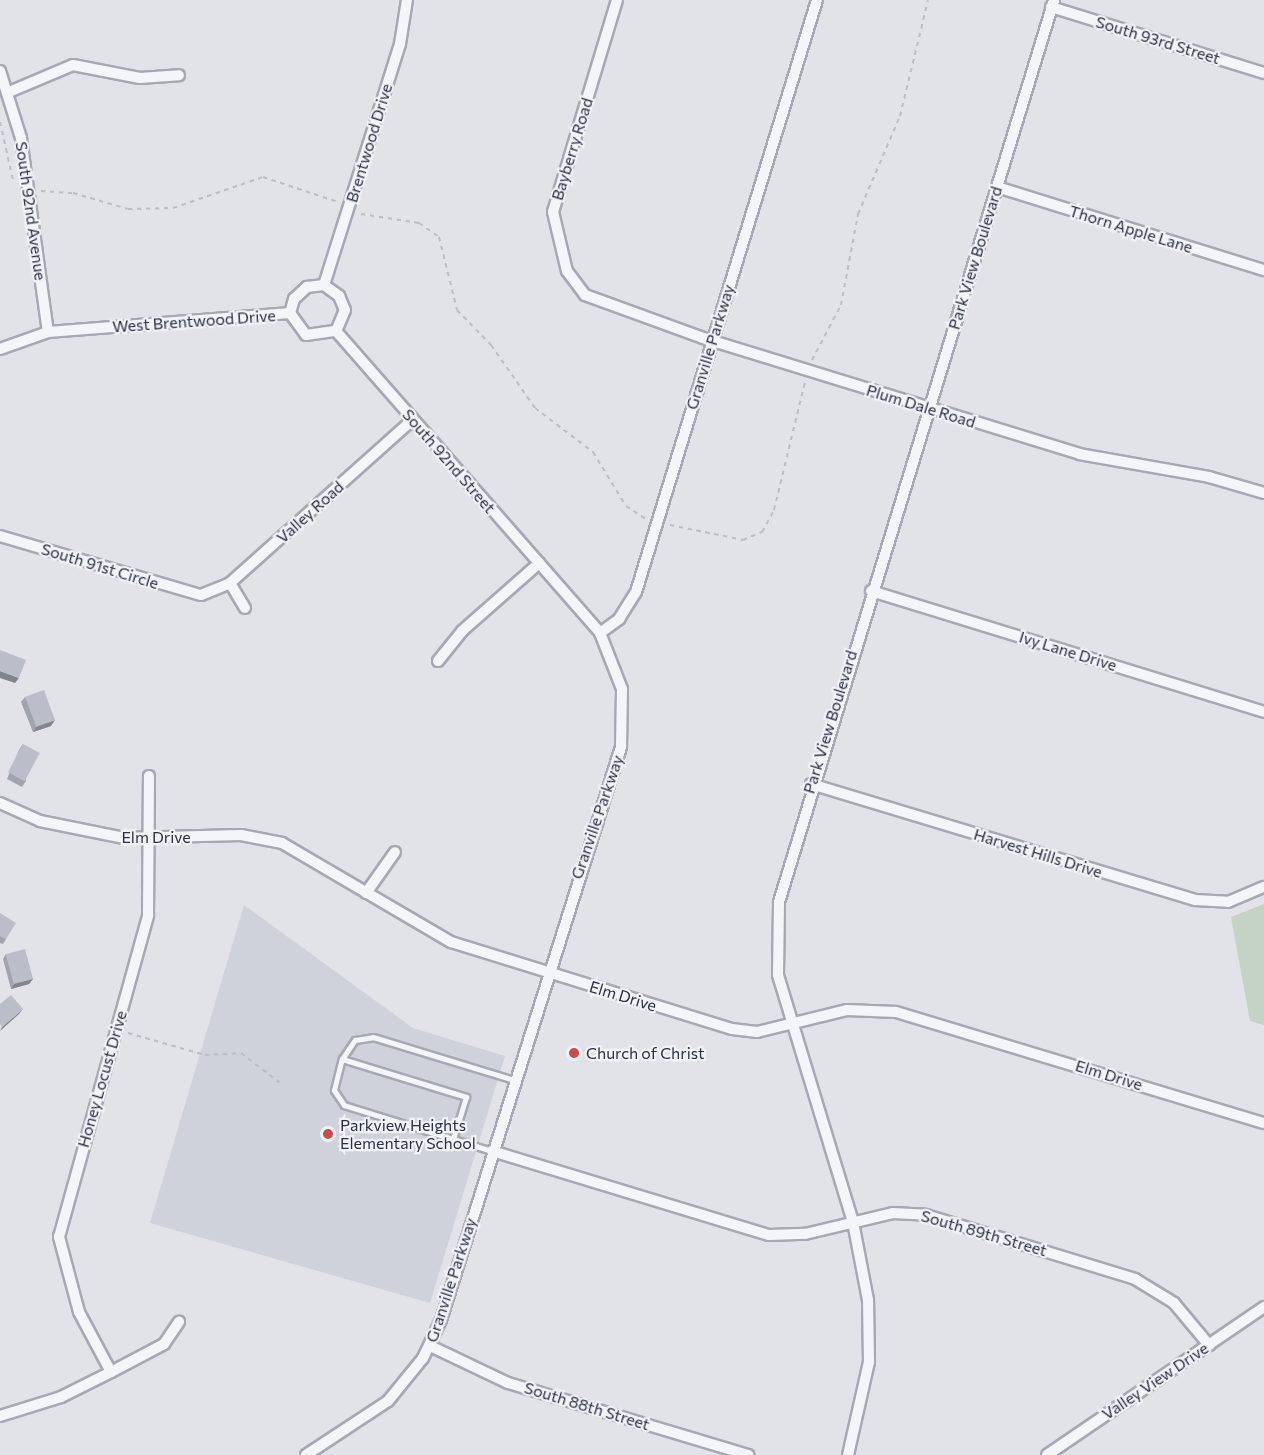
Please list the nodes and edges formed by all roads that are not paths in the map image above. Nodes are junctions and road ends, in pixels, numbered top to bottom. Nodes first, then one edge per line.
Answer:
1 (407, 0) edge
2 (617, 0) edge
3 (817, 0) edge
4 (1052, 3) edge
5 (0, 71) edge
6 (1264, 73) edge
7 (179, 75) dead end
8 (9, 92) junction
9 (997, 188) junction
10 (1264, 270) edge
11 (324, 285) junction
12 (585, 295) joint
13 (290, 313) junction
14 (336, 331) junction
15 (48, 332) junction
16 (712, 341) junction
17 (0, 349) edge
18 (929, 408) junction
19 (412, 420) junction
20 (1264, 493) edge
21 (0, 536) edge
22 (539, 563) junction
23 (230, 583) junction
24 (871, 591) junction
25 (201, 595) joint
26 (244, 608) dead end
27 (600, 633) junction
28 (438, 661) dead end
29 (1264, 712) edge
30 (148, 776) dead end
31 (811, 784) junction
32 (0, 803) edge
33 (149, 840) junction
34 (395, 852) dead end
35 (1264, 887) edge
36 (366, 893) junction
37 (548, 972) junction
38 (792, 1023) junction
39 (342, 1059) junction
40 (514, 1080) junction
41 (1264, 1123) edge
42 (453, 1139) junction
43 (492, 1150) junction
44 (853, 1222) junction
45 (1264, 1307) edge
46 (179, 1322) dead end
47 (1209, 1345) junction
48 (430, 1346) junction
49 (111, 1372) junction
50 (0, 1416) edge
51 (306, 1455) edge
52 (748, 1455) edge
53 (848, 1455) edge
54 (1047, 1455) edge

1 - 11 street, Brentwood Drive
2 - 12 street, Bayberry Road
3 - 16 street, Granville Parkway
4 - 6 street, South 93rd Street
4 - 9 street, Park View Boulevard
5 - 8 street, South 92nd Avenue
7 - 8 street
8 - 15 street, South 92nd Avenue
9 - 10 street, Thorn Apple Lane
9 - 18 street, Park View Boulevard
11 - 13 street, West Brentwood Drive
11 - 14 street
12 - 16 street, Plum Dale Road
13 - 14 street
13 - 15 street, West Brentwood Drive
14 - 19 street, South 92nd Street
15 - 17 street
16 - 18 street, Plum Dale Road
16 - 27 street, Granville Parkway
18 - 20 street, Plum Dale Road
18 - 24 street, Park View Boulevard
19 - 22 street, South 92nd Street
19 - 23 street, Valley Road
21 - 25 street, South 91st Circle
22 - 27 street, South 92nd Street
22 - 28 street
23 - 25 street, Valley Road
23 - 26 street
24 - 29 street, Ivy Lane Drive
24 - 31 street, Park View Boulevard
27 - 37 street, Granville Parkway
30 - 33 street, Honey Locust Drive
31 - 35 street, Harvest Hills Drive
31 - 38 street, Park View Boulevard
32 - 33 street, Elm Drive
33 - 36 street, Elm Drive
33 - 49 street, Honey Locust Drive
34 - 36 street
36 - 37 street, Elm Drive
37 - 38 street, Elm Drive
37 - 40 street, Granville Parkway
38 - 41 street, Elm Drive
38 - 44 street, Park View Boulevard
39 - 40 lane
39 - 42 lane
39 - 42 lane
40 - 43 street, Granville Parkway
42 - 43 lane
43 - 44 street, South 89th Street
43 - 48 street, Granville Parkway
44 - 47 street, South 89th Street
44 - 53 street, Park View Boulevard
45 - 47 street, Valley View Drive
46 - 49 street
47 - 54 street, Valley View Drive
48 - 51 street, Granville Parkway
48 - 52 street, South 88th Street
49 - 50 street

